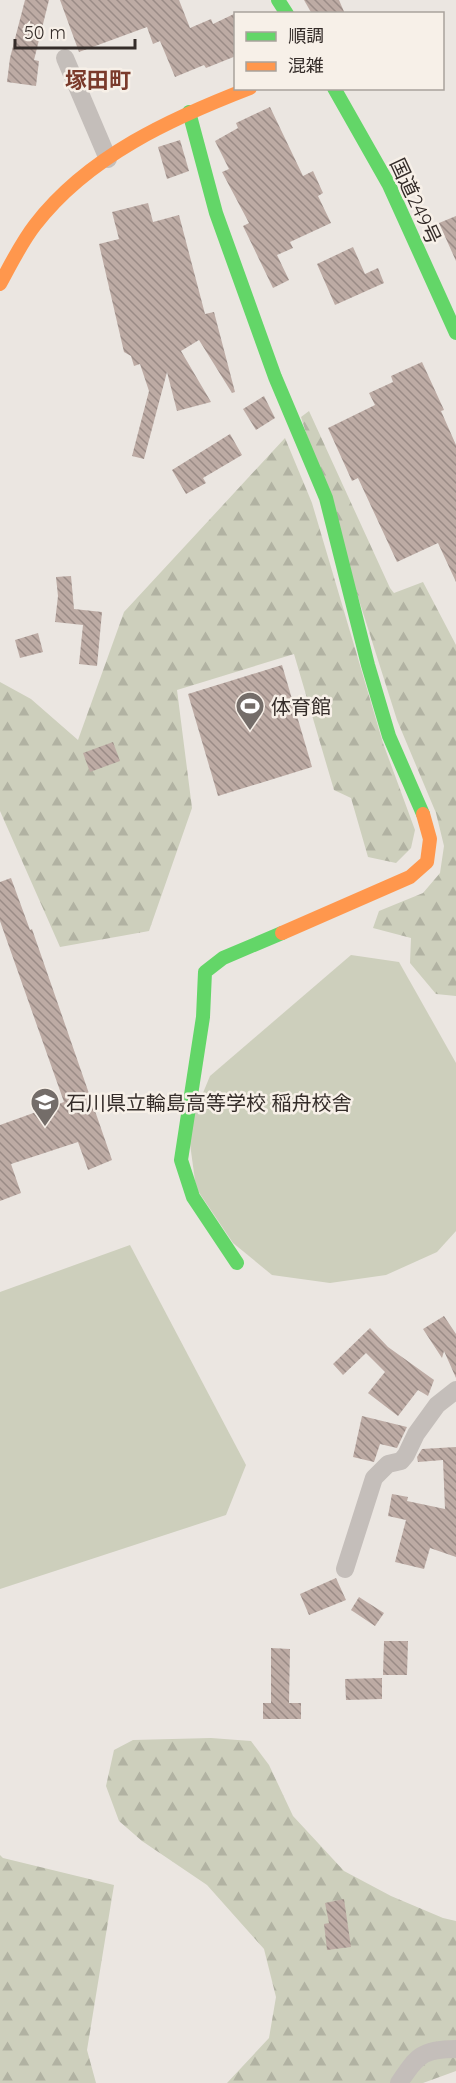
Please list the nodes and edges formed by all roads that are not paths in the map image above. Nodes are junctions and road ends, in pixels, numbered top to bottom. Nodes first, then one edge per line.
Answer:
1 (65, 58) dead end
2 (245, 90) edge
3 (335, 90) edge
4 (189, 112) junction
5 (108, 159) junction
6 (0, 284) edge
7 (456, 333) edge
8 (237, 1263) dead end
9 (456, 1390) edge
10 (345, 1569) dead end
11 (456, 2049) edge
12 (399, 2083) edge

1 - 5 street
2 - 4 main road
3 - 7 main road, 国道249号
4 - 5 main road
4 - 8 main road
5 - 6 main road
9 - 10 street
11 - 12 street

